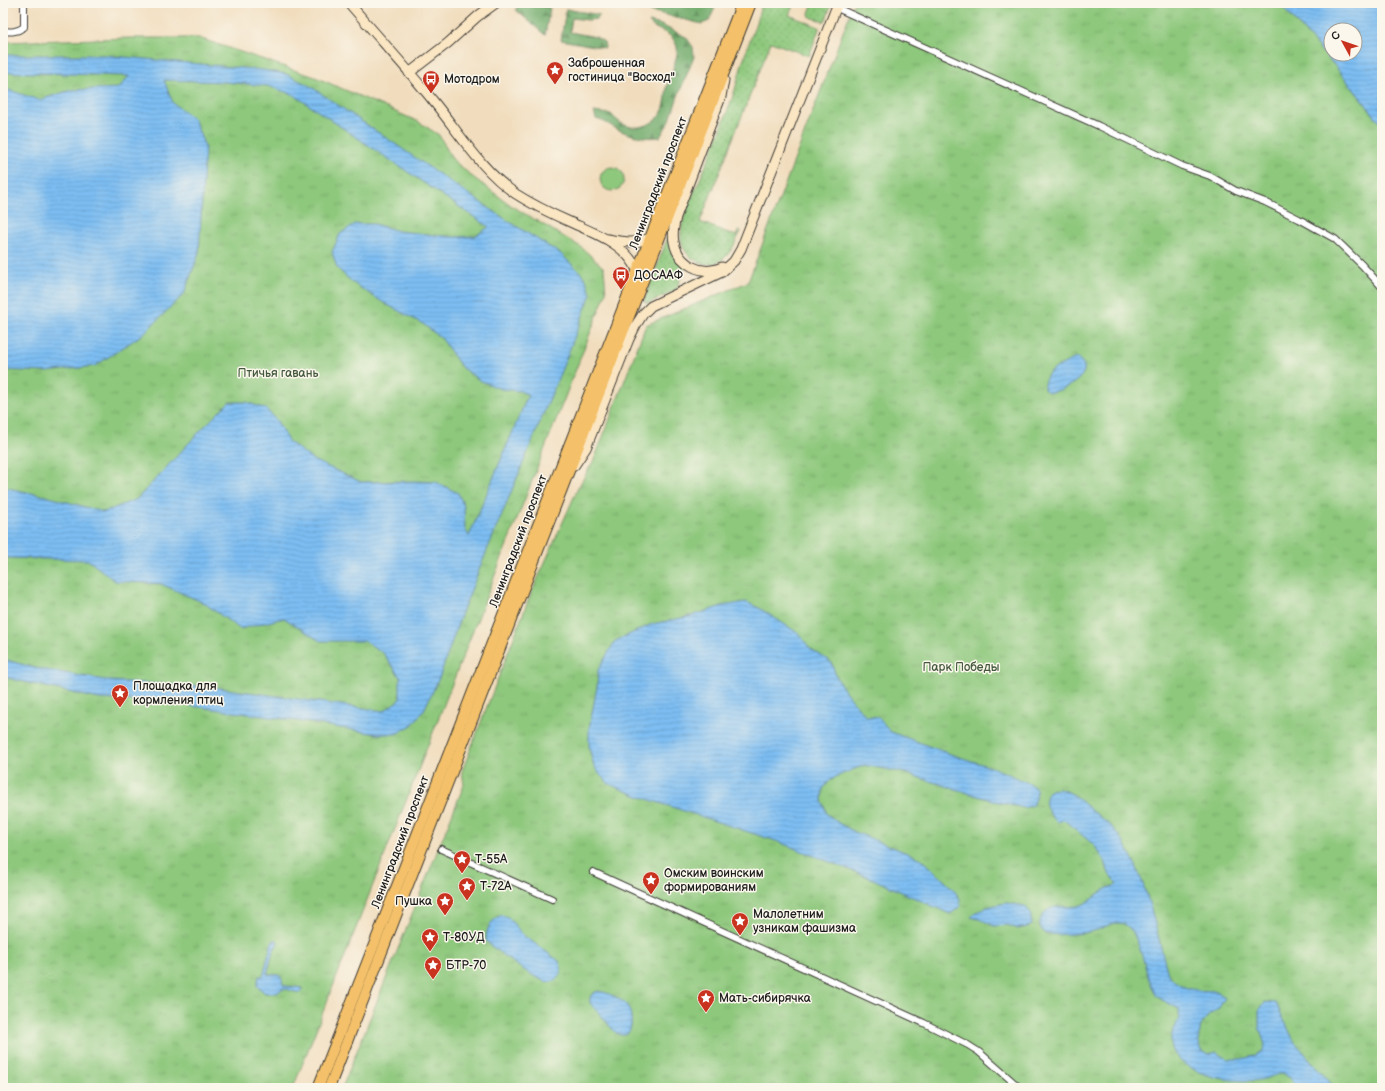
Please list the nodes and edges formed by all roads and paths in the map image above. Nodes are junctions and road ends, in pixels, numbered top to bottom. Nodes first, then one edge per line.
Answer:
1 (24, 3) edge
2 (349, 3) edge
3 (496, 3) edge
4 (742, 3) edge
5 (751, 3) edge
6 (838, 5) edge
7 (3, 31) edge
8 (727, 64) junction
9 (409, 73) junction
10 (650, 238) junction
11 (607, 239) junction
12 (737, 256) junction
13 (637, 270) junction
14 (1382, 287) edge
15 (564, 482) junction
16 (441, 848) dead end
17 (593, 872) dead end
18 (552, 899) dead end
19 (318, 1088) edge
20 (329, 1088) edge
21 (1020, 1088) edge

1 - 7 street
2 - 9 street
3 - 9 street
4 - 10 main road, Ленинградский проспект
5 - 8 main road, Ленинградский проспект
6 - 12 street
6 - 14 street
8 - 12 street
8 - 15 main road, Ленинградский проспект
9 - 11 street
10 - 11 street
10 - 13 main road, Ленинградский проспект
11 - 13 street
12 - 15 street
13 - 19 main road, Ленинградский проспект
15 - 20 main road, Ленинградский проспект
16 - 18 street
17 - 21 street

